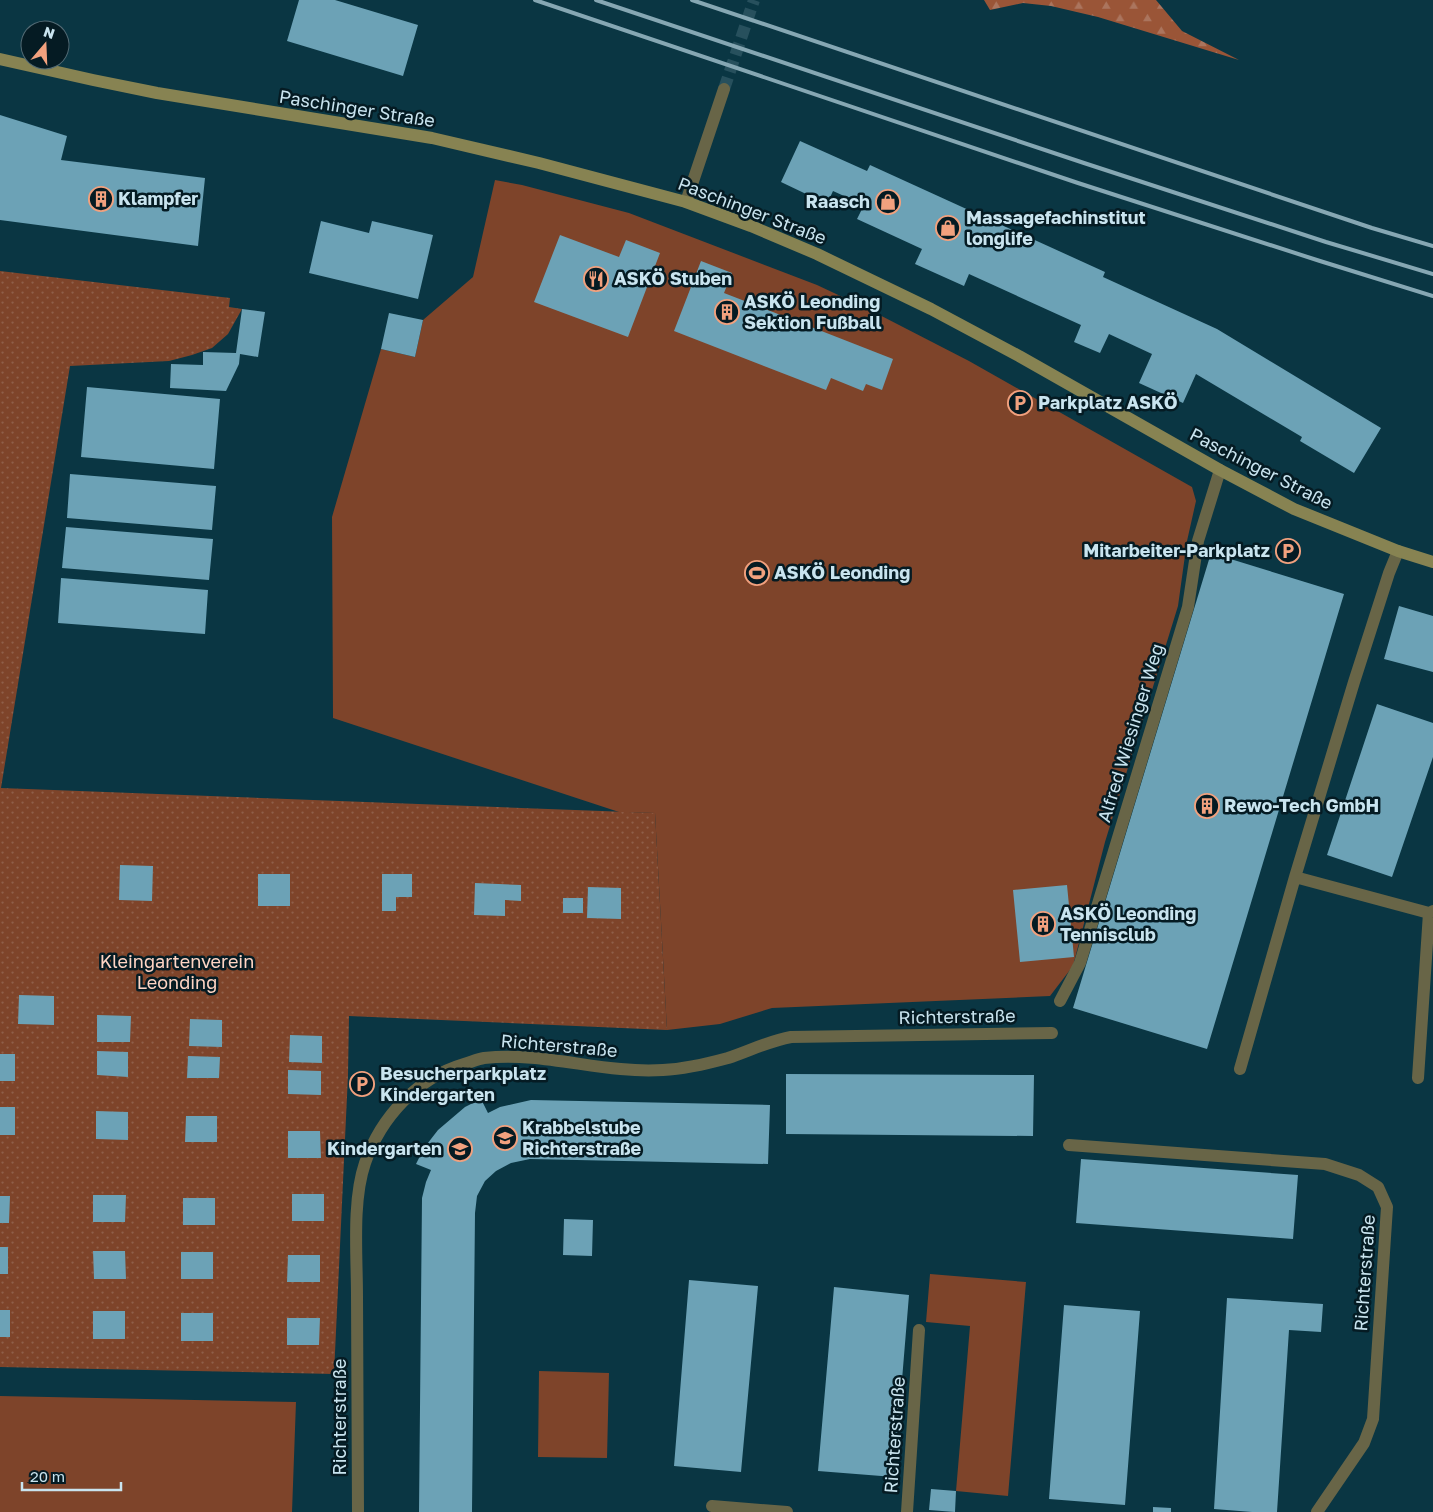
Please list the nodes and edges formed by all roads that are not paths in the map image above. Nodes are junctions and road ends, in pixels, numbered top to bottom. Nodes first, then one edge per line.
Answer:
1 (0, 59) edge
2 (724, 89) tunnel mouth
3 (686, 202) junction
4 (1220, 470) junction
5 (1398, 551) junction
6 (1433, 562) edge
7 (1296, 876) junction
8 (1431, 912) edge
9 (1060, 1002) dead end
10 (1052, 1034) dead end
11 (1240, 1069) dead end
12 (1418, 1078) dead end
13 (1069, 1145) dead end
14 (919, 1330) dead end
15 (712, 1506) dead end
16 (358, 1512) edge
17 (786, 1512) edge
18 (907, 1512) edge
19 (1317, 1512) edge

1 - 3 street, Paschinger Straße
2 - 3 street
3 - 4 street, Paschinger Straße
4 - 5 street, Paschinger Straße
4 - 9 street, Alfred Wiesinger Weg
5 - 6 street, Paschinger Straße
5 - 7 street
7 - 8 street
7 - 11 street
8 - 12 street
10 - 16 street, Richterstraße
13 - 19 street, Richterstraße
14 - 18 street, Richterstraße
15 - 17 street

